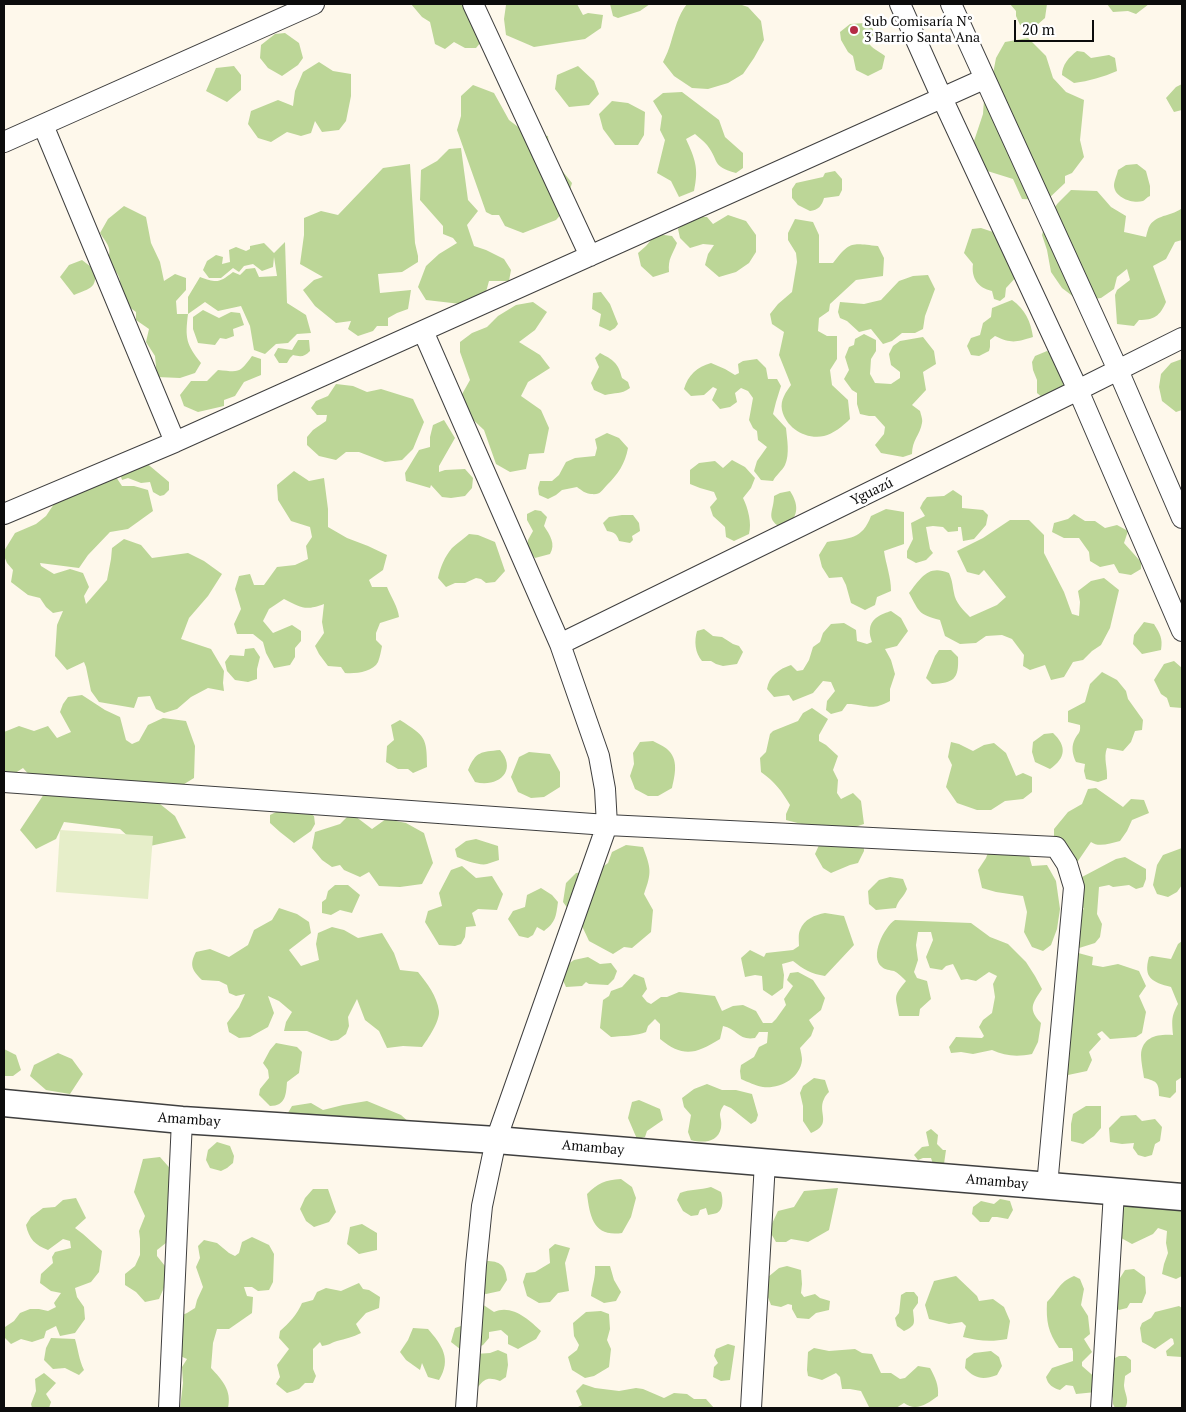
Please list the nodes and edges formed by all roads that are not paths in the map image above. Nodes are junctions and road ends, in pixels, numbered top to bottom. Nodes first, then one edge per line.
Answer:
1 (314, 4) edge
2 (473, 4) edge
3 (900, 4) edge
4 (951, 4) edge
5 (984, 79) junction
6 (942, 98) junction
7 (43, 124) junction
8 (4, 142) edge
9 (590, 256) junction
10 (423, 331) junction
11 (1182, 338) edge
12 (1118, 370) junction
13 (1078, 390) junction
14 (175, 442) junction
15 (4, 514) edge
16 (1182, 518) edge
17 (1182, 631) edge
18 (560, 644) junction
19 (4, 782) edge
20 (607, 825) junction
21 (4, 1103) edge
22 (182, 1120) junction
23 (496, 1140) junction
24 (765, 1162) junction
25 (1048, 1186) junction
26 (1114, 1192) junction
27 (1182, 1198) edge
28 (169, 1408) edge
29 (466, 1408) edge
30 (752, 1408) edge
31 (1101, 1408) edge

1 - 7 street
2 - 9 street
3 - 6 street
4 - 5 street
5 - 6 street
5 - 12 street
6 - 9 street
6 - 13 street
7 - 8 street
7 - 14 street
9 - 10 street
10 - 14 street
10 - 18 street
11 - 12 street, Yguazú
12 - 13 street, Yguazú
12 - 16 street
13 - 17 street
13 - 18 street, Yguazú
14 - 15 street
18 - 20 street
19 - 20 street
20 - 23 street
20 - 25 street
21 - 22 street, Amambay
22 - 23 street, Amambay
22 - 28 street
23 - 24 street, Amambay
23 - 29 street
24 - 25 street, Amambay
24 - 30 street
25 - 26 street, Amambay
26 - 27 street, Amambay
26 - 31 street

